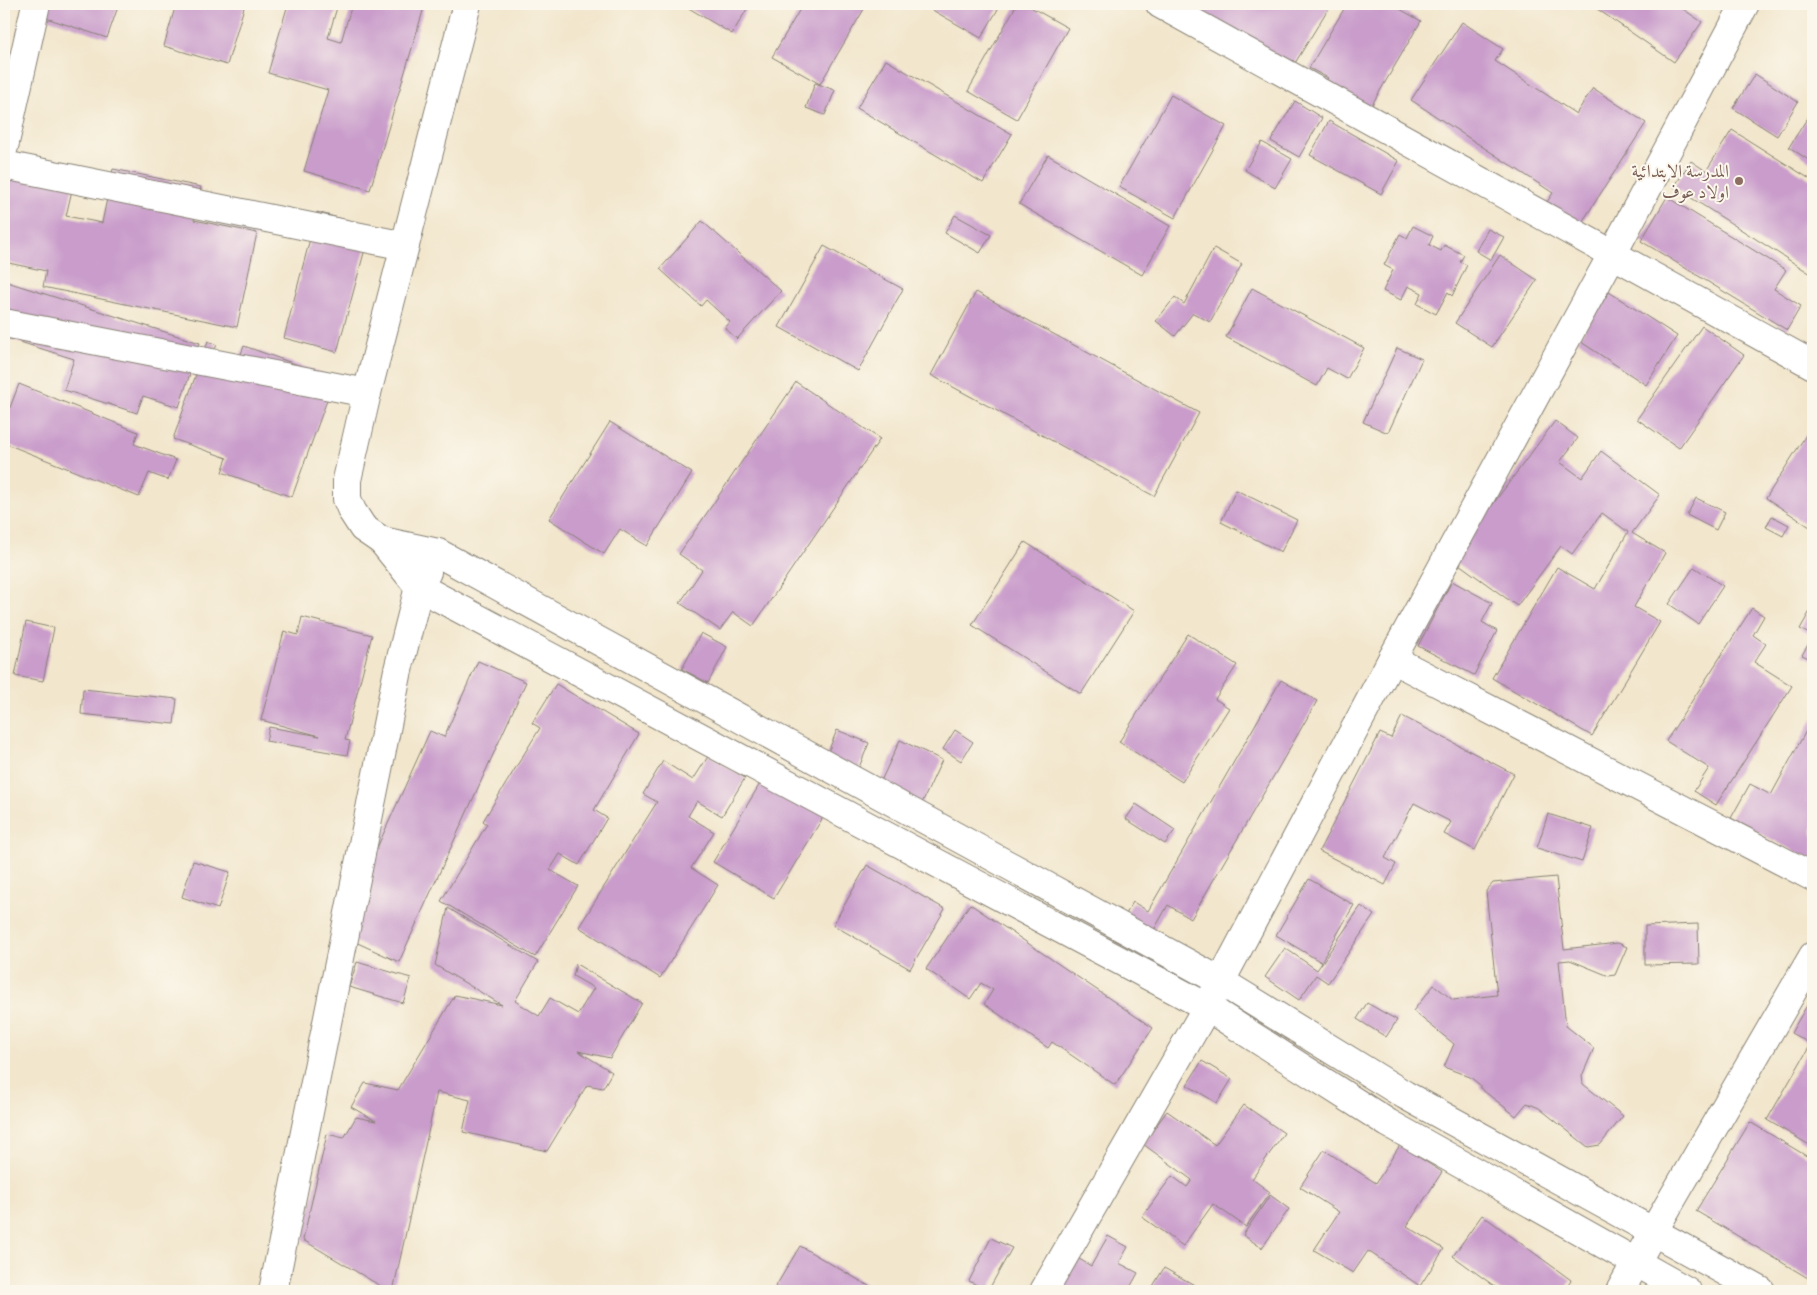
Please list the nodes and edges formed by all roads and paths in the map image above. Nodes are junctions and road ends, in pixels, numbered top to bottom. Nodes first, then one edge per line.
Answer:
1 (36, 4) edge
2 (467, 4) edge
3 (1745, 4) edge
4 (1177, 8) edge
5 (4, 146) edge
6 (4, 165) edge
7 (405, 246) junction
8 (1613, 253) junction
9 (4, 323) edge
10 (1813, 365) edge
11 (368, 393) junction
12 (382, 541) junction
13 (438, 553) junction
14 (419, 587) junction
15 (1392, 659) junction
16 (1813, 877) edge
17 (1813, 956) edge
18 (1220, 981) junction
19 (1207, 1007) junction
20 (1652, 1232) junction
21 (1636, 1263) junction
22 (273, 1291) edge
23 (1044, 1291) edge
24 (1620, 1291) edge
25 (1687, 1291) edge
26 (1760, 1291) edge

1 - 5 street
2 - 7 street
3 - 8 street
4 - 8 street
6 - 7 street
7 - 11 street
8 - 10 street
8 - 15 street
9 - 11 street
11 - 12 street
12 - 13 street
12 - 14 street
13 - 14 street
13 - 18 street
14 - 19 street
14 - 22 street
15 - 16 street
15 - 18 street
17 - 20 street
18 - 19 street
18 - 20 street
19 - 21 street
19 - 23 street
20 - 21 street
20 - 26 street
21 - 24 street
21 - 25 street

